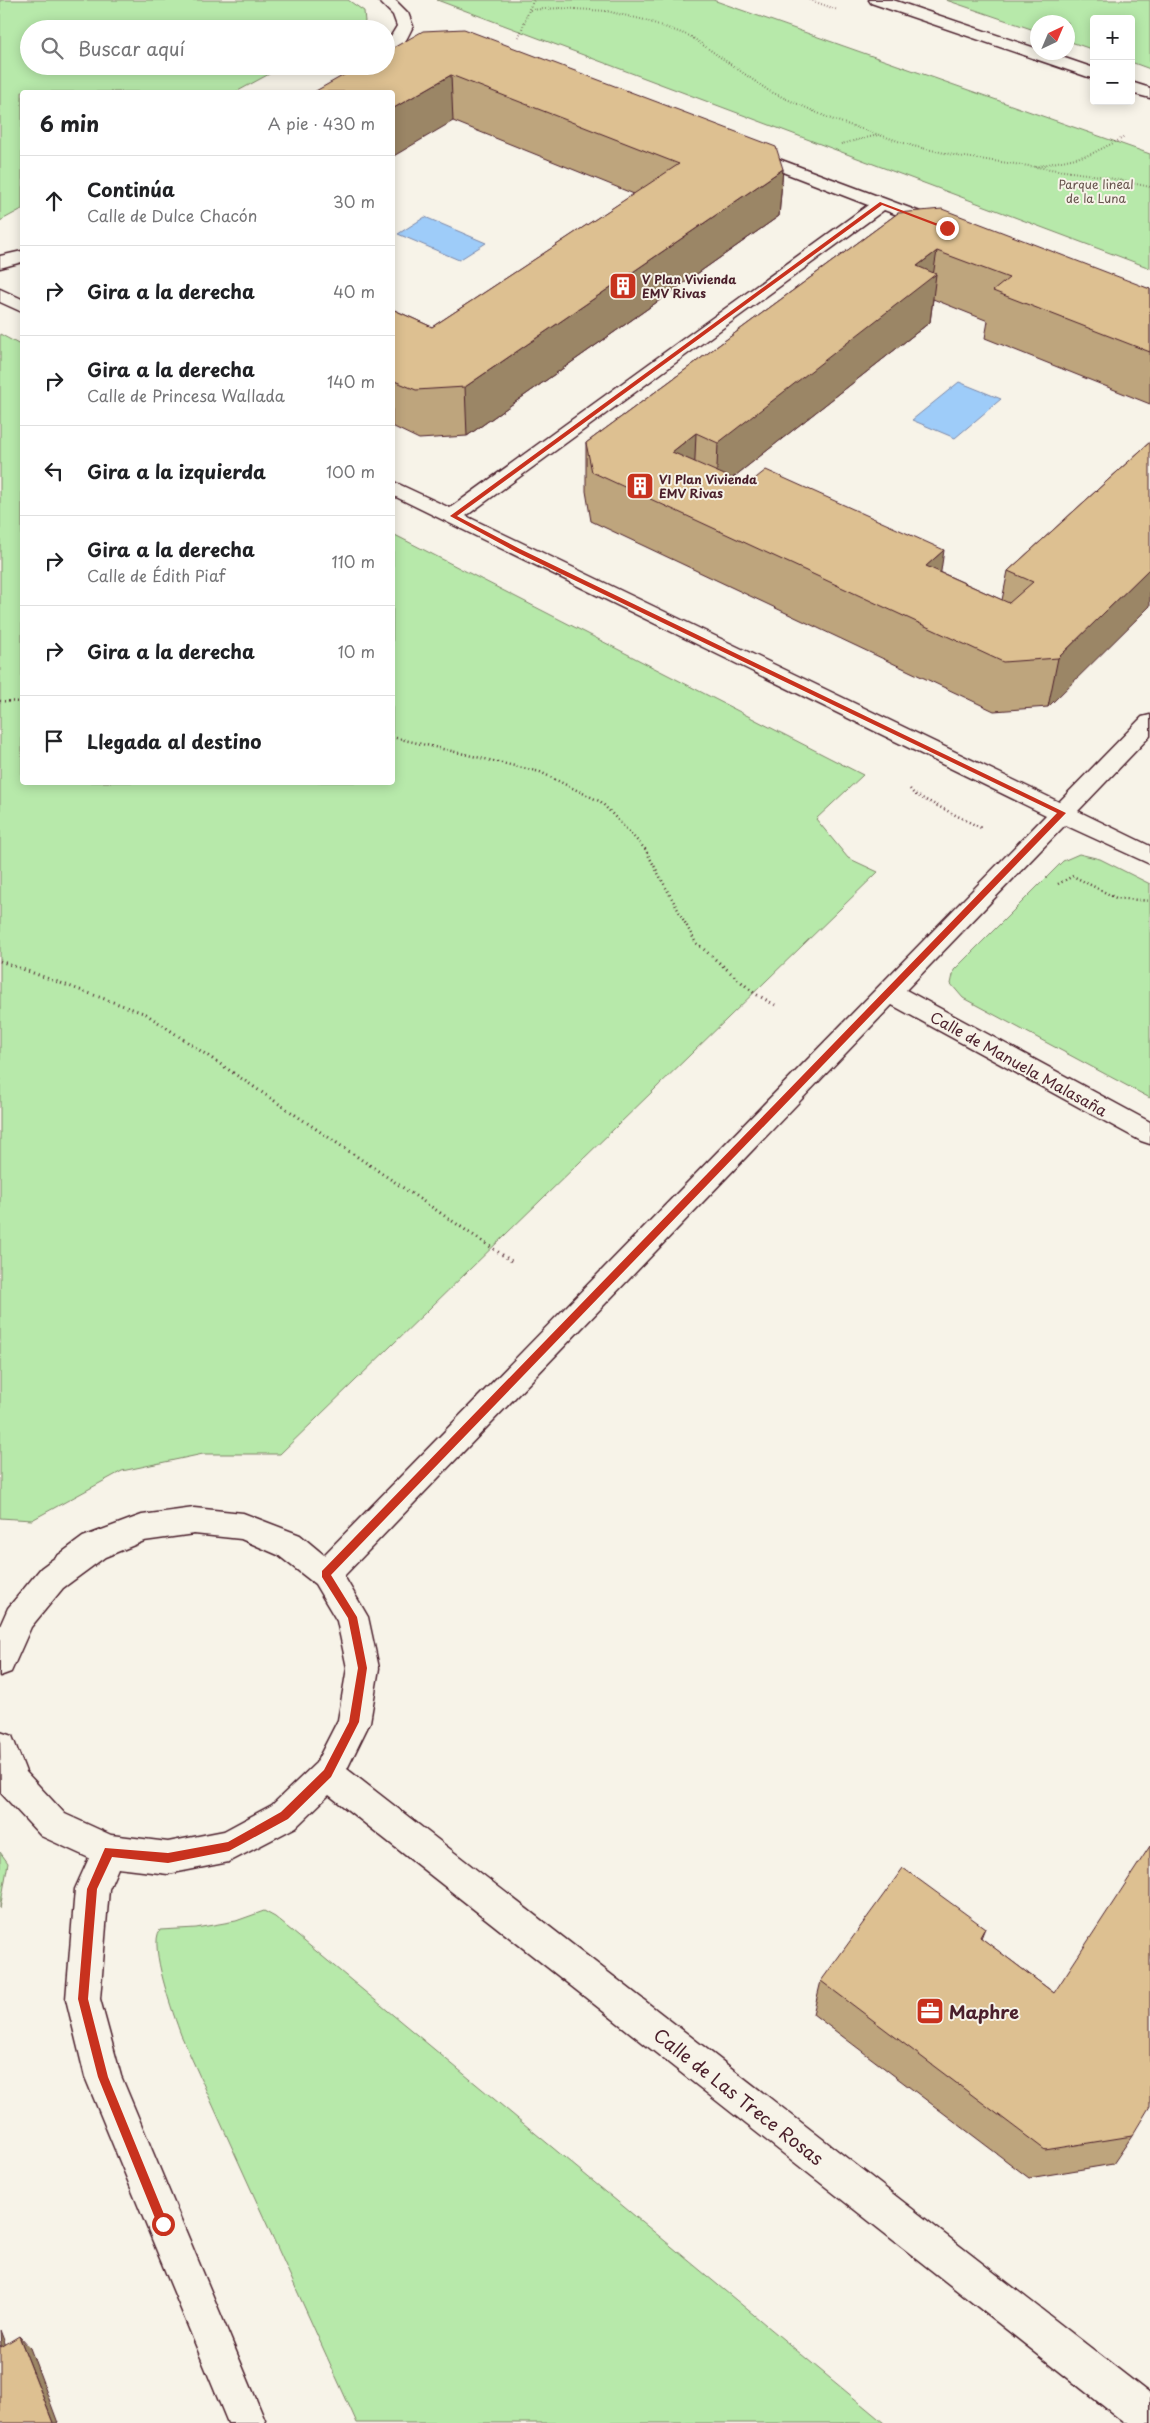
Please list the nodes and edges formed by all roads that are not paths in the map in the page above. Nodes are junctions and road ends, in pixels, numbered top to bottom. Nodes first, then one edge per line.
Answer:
1 (386, 0) edge
2 (877, 0) edge
3 (395, 44) edge
4 (405, 58) edge
5 (395, 60) edge
6 (1090, 73) edge
7 (1135, 88) edge
8 (1150, 93) edge
9 (729, 146) edge
10 (882, 203) junction
11 (956, 232) edge
12 (20, 258) edge
13 (0, 262) edge
14 (0, 295) edge
15 (20, 305) edge
16 (395, 488) edge
17 (453, 516) junction
18 (1150, 722) edge
19 (1062, 813) junction
20 (1150, 856) edge
21 (889, 992) junction
22 (1150, 1134) edge
23 (326, 1574) junction
24 (9, 1616) edge
25 (0, 1662) edge
26 (0, 1747) edge
27 (328, 1774) junction
28 (109, 1852) junction
29 (1149, 2416) edge
30 (247, 2423) edge

1 - 3 street
2 - 6 street
4 - 5 street
7 - 8 street
9 - 10 street
10 - 11 street
10 - 17 street
12 - 13 street
14 - 15 street
16 - 17 street
17 - 19 street
18 - 19 street
19 - 20 street
19 - 21 street
21 - 22 street, Calle de Manuela Malasaña
21 - 23 street
23 - 24 street
23 - 27 street
24 - 25 street
26 - 28 street
27 - 28 street
27 - 29 street, Calle de Las Trece Rosas
28 - 30 street

